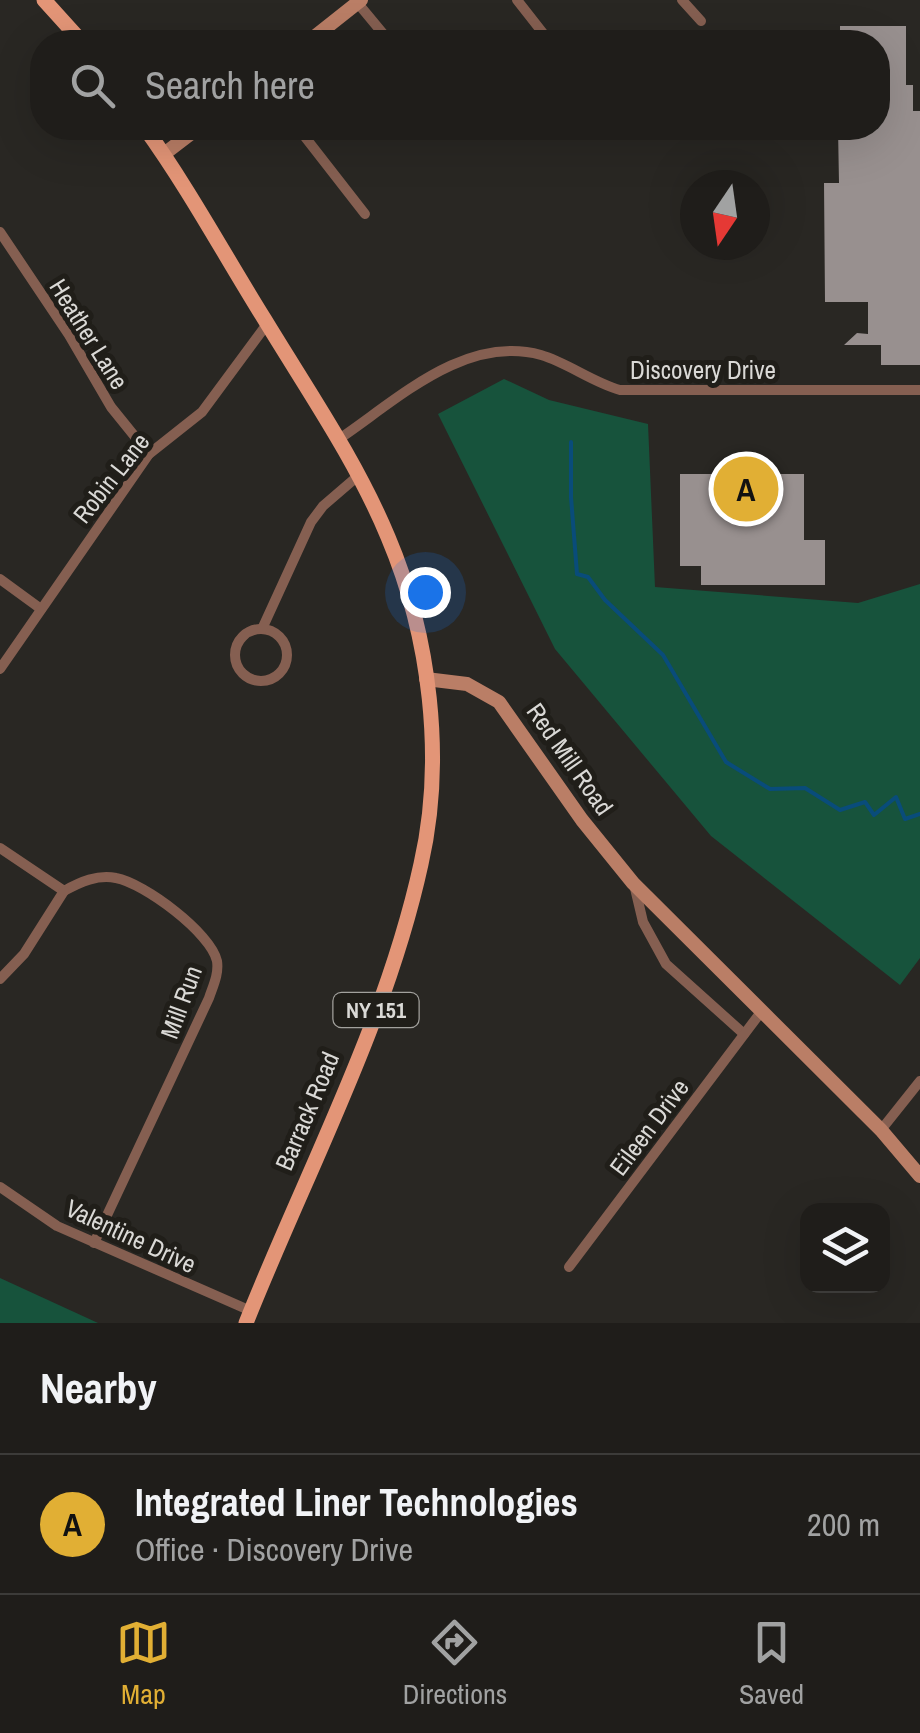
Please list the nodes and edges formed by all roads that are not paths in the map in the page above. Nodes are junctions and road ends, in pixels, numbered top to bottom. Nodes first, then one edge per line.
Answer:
1 (44, 0) edge
2 (517, 0) edge
3 (682, 0) edge
4 (358, 1) edge
5 (700, 21) dead end
6 (71, 30) edge
7 (323, 30) edge
8 (381, 30) edge
9 (541, 30) edge
10 (154, 140) edge
11 (182, 140) edge
12 (307, 140) edge
13 (164, 154) junction
14 (365, 214) dead end
15 (0, 232) edge
16 (267, 324) junction
17 (920, 390) edge
18 (339, 439) junction
19 (149, 454) junction
20 (358, 475) junction
21 (0, 579) edge
22 (41, 609) junction
23 (262, 628) junction
24 (0, 669) edge
25 (426, 679) junction
26 (0, 848) edge
27 (634, 884) junction
28 (64, 891) junction
29 (0, 980) edge
30 (761, 1012) junction
31 (744, 1034) junction
32 (920, 1081) edge
33 (881, 1130) junction
34 (920, 1176) edge
35 (0, 1187) edge
36 (94, 1243) junction
37 (568, 1267) dead end
38 (248, 1317) edge

1 - 6 main road
2 - 9 street
3 - 5 street
4 - 7 street
4 - 8 street
10 - 13 main road, NY 151
11 - 13 street
12 - 14 street
13 - 16 main road, NY 151
15 - 19 street, Heather Lane
16 - 18 main road, NY 151
16 - 19 street, Robin Lane
17 - 18 street, Discovery Drive
18 - 20 main road, NY 151
19 - 22 street, Robin Lane
20 - 23 street
20 - 25 main road, NY 151
21 - 22 street
22 - 24 street, Robin Lane
23 - 23 street
25 - 27 street, Red Mill Road
25 - 38 main road, Barrack Road / NY 151
26 - 28 street
27 - 30 street, Red Mill Road
27 - 31 street
28 - 29 street
28 - 36 street, Mill Run
30 - 31 street, Eileen Drive
30 - 33 street, Red Mill Road
31 - 37 street, Eileen Drive
32 - 33 street
33 - 34 street, Red Mill Road
35 - 36 street, Valentine Drive
36 - 38 street, Valentine Drive

